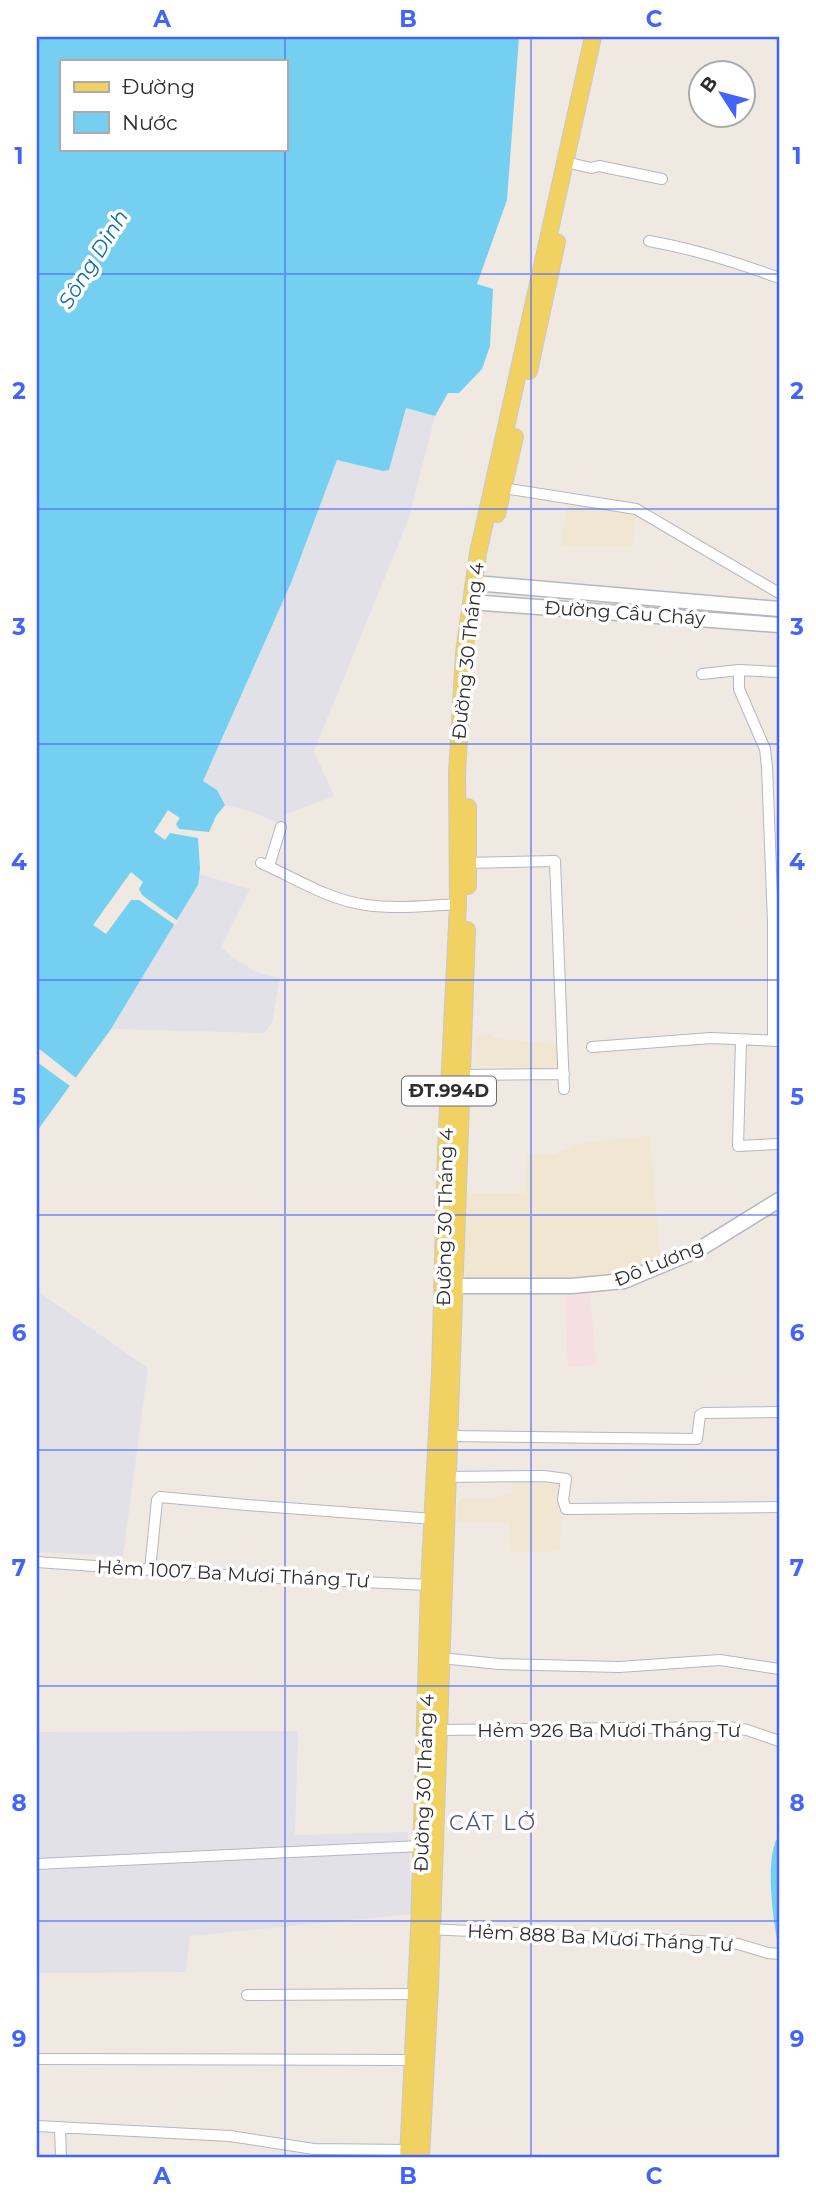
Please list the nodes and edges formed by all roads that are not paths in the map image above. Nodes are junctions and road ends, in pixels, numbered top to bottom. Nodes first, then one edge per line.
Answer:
1 (593, 37) edge
2 (602, 37) edge
3 (574, 164) junction
4 (662, 179) dead end
5 (649, 241) dead end
6 (779, 278) edge
7 (541, 294) junction
8 (503, 488) junction
9 (489, 528) junction
10 (478, 583) junction
11 (779, 593) edge
12 (476, 602) junction
13 (779, 609) edge
14 (779, 625) edge
15 (739, 670) junction
16 (779, 672) edge
17 (702, 674) dead end
18 (281, 827) dead end
19 (463, 863) junction
20 (463, 904) junction
21 (741, 1040) junction
22 (776, 1041) edge
23 (457, 1043) junction
24 (592, 1047) dead end
25 (564, 1074) junction
26 (462, 1075) junction
27 (564, 1089) dead end
28 (779, 1144) edge
29 (779, 1200) edge
30 (450, 1286) junction
31 (779, 1412) edge
32 (449, 1436) junction
33 (447, 1477) junction
34 (779, 1507) edge
35 (433, 1519) junction
36 (37, 1562) edge
37 (150, 1570) junction
38 (429, 1585) junction
39 (441, 1658) junction
40 (779, 1669) edge
41 (438, 1730) junction
42 (779, 1741) edge
43 (428, 1846) junction
44 (37, 1864) edge
45 (425, 1929) junction
46 (779, 1954) edge
47 (415, 1994) junction
48 (247, 1995) dead end
49 (37, 2059) edge
50 (413, 2060) junction
51 (37, 2126) edge
52 (60, 2127) junction
53 (415, 2154) edge
54 (61, 2158) edge

1 - 7 main road, Đường 30 Tháng 4 / ĐT.994D
2 - 3 main road, Đường 30 Tháng 4 / ĐT.994D
3 - 4 street
3 - 7 main road, Đường 30 Tháng 4 / ĐT.994D
5 - 6 street
7 - 8 main road, Đường 30 Tháng 4 / ĐT.994D
7 - 9 main road, Đường 30 Tháng 4 / ĐT.994D
8 - 9 main road, Đường 30 Tháng 4 / ĐT.994D
8 - 11 street
9 - 10 main road, Đường 30 Tháng 4 / ĐT.994D
10 - 12 main road, Đường 30 Tháng 4 / ĐT.994D
10 - 13 main road, Đường Cầu Cháy
12 - 14 main road, Đường Cầu Cháy
12 - 19 main road, Đường 30 Tháng 4 / ĐT.994D
15 - 16 street
15 - 17 street
15 - 22 street
18 - 20 street
19 - 20 main road, Đường 30 Tháng 4 / ĐT.994D
19 - 25 street
20 - 23 main road, Đường 30 Tháng 4 / ĐT.994D
21 - 22 street
21 - 24 street
21 - 28 street
23 - 26 main road, Đường 30 Tháng 4 / ĐT.994D
23 - 30 main road, Đường 30 Tháng 4 / ĐT.994D
25 - 26 street
25 - 27 street
26 - 30 main road, Đường 30 Tháng 4 / ĐT.994D
29 - 30 main road, Đô Lương
30 - 32 main road, Đường 30 Tháng 4 / ĐT.994D
30 - 35 main road, Đường 30 Tháng 4 / ĐT.994D
31 - 32 street
32 - 33 main road, Đường 30 Tháng 4 / ĐT.994D
33 - 34 street
33 - 39 main road, Đường 30 Tháng 4 / ĐT.994D
35 - 37 street
35 - 38 main road, Đường 30 Tháng 4 / ĐT.994D
36 - 37 street, Hẻm 1007 Ba Mươi Tháng Tư
37 - 38 street, Hẻm 1007 Ba Mươi Tháng Tư
38 - 43 main road, Đường 30 Tháng 4 / ĐT.994D
39 - 40 street
39 - 41 main road, Đường 30 Tháng 4 / ĐT.994D
41 - 42 street, Hẻm 926 Ba Mươi Tháng Tư
41 - 43 main road, Đường 30 Tháng 4 / ĐT.994D
43 - 44 street
43 - 45 main road, Đường 30 Tháng 4 / ĐT.994D
45 - 46 street, Hẻm 888 Ba Mươi Tháng Tư
45 - 47 main road, Đường 30 Tháng 4 / ĐT.994D
45 - 53 main road, Đường 30 Tháng 4 / ĐT.994D
47 - 48 street
47 - 50 main road, Đường 30 Tháng 4 / ĐT.994D
49 - 50 street
50 - 53 main road, Đường 30 Tháng 4 / ĐT.994D
51 - 52 street
52 - 53 street
52 - 54 street

